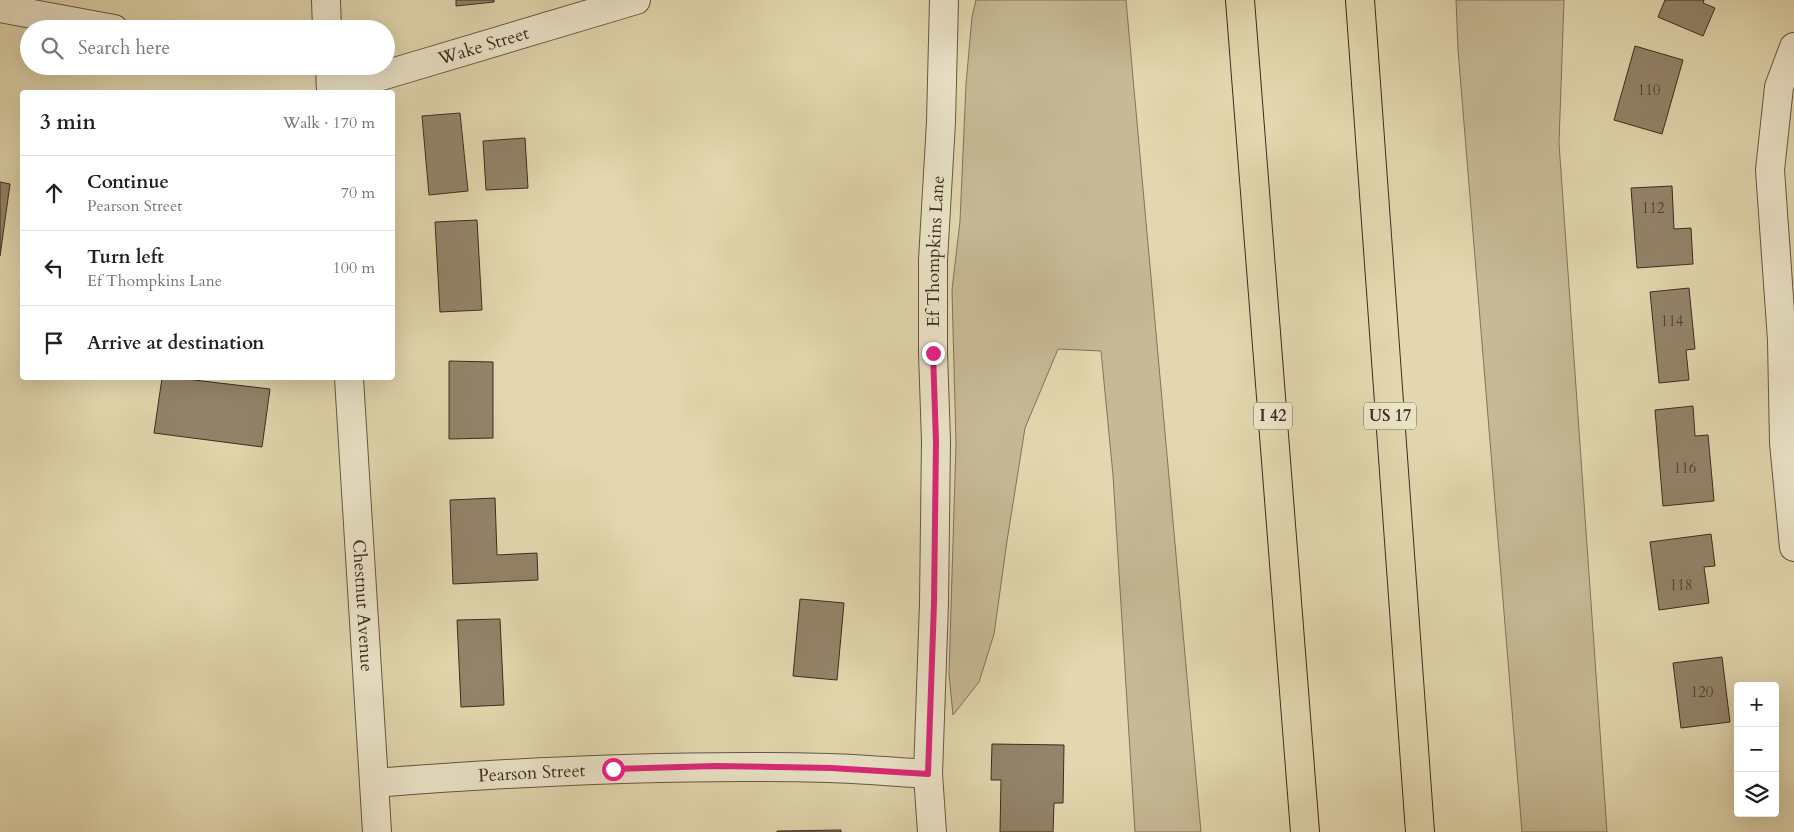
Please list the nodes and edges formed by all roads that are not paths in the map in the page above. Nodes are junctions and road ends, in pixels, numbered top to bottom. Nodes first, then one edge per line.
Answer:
1 (326, 0) edge
2 (636, 0) edge
3 (944, 0) edge
4 (1240, 0) edge
5 (1360, 0) edge
6 (0, 8) edge
7 (65, 20) edge
8 (327, 20) edge
9 (1794, 47) edge
10 (395, 66) edge
11 (360, 75) edge
12 (331, 83) edge
13 (1788, 339) edge
14 (349, 380) edge
15 (1794, 547) edge
16 (928, 774) junction
17 (374, 783) junction
18 (378, 832) edge
19 (932, 832) edge
20 (1305, 832) edge
21 (1420, 832) edge

1 - 8 street
2 - 10 street, Wake Street
3 - 16 street, Ef Thompkins Lane
4 - 20 highway, I 42
5 - 21 highway, US 17
6 - 7 street
9 - 13 street
11 - 12 street, Wake Street
13 - 15 street
14 - 17 street, Chestnut Avenue
16 - 17 street, Pearson Street
16 - 19 street, Ef Thompkins Lane
17 - 18 street, Chestnut Avenue

